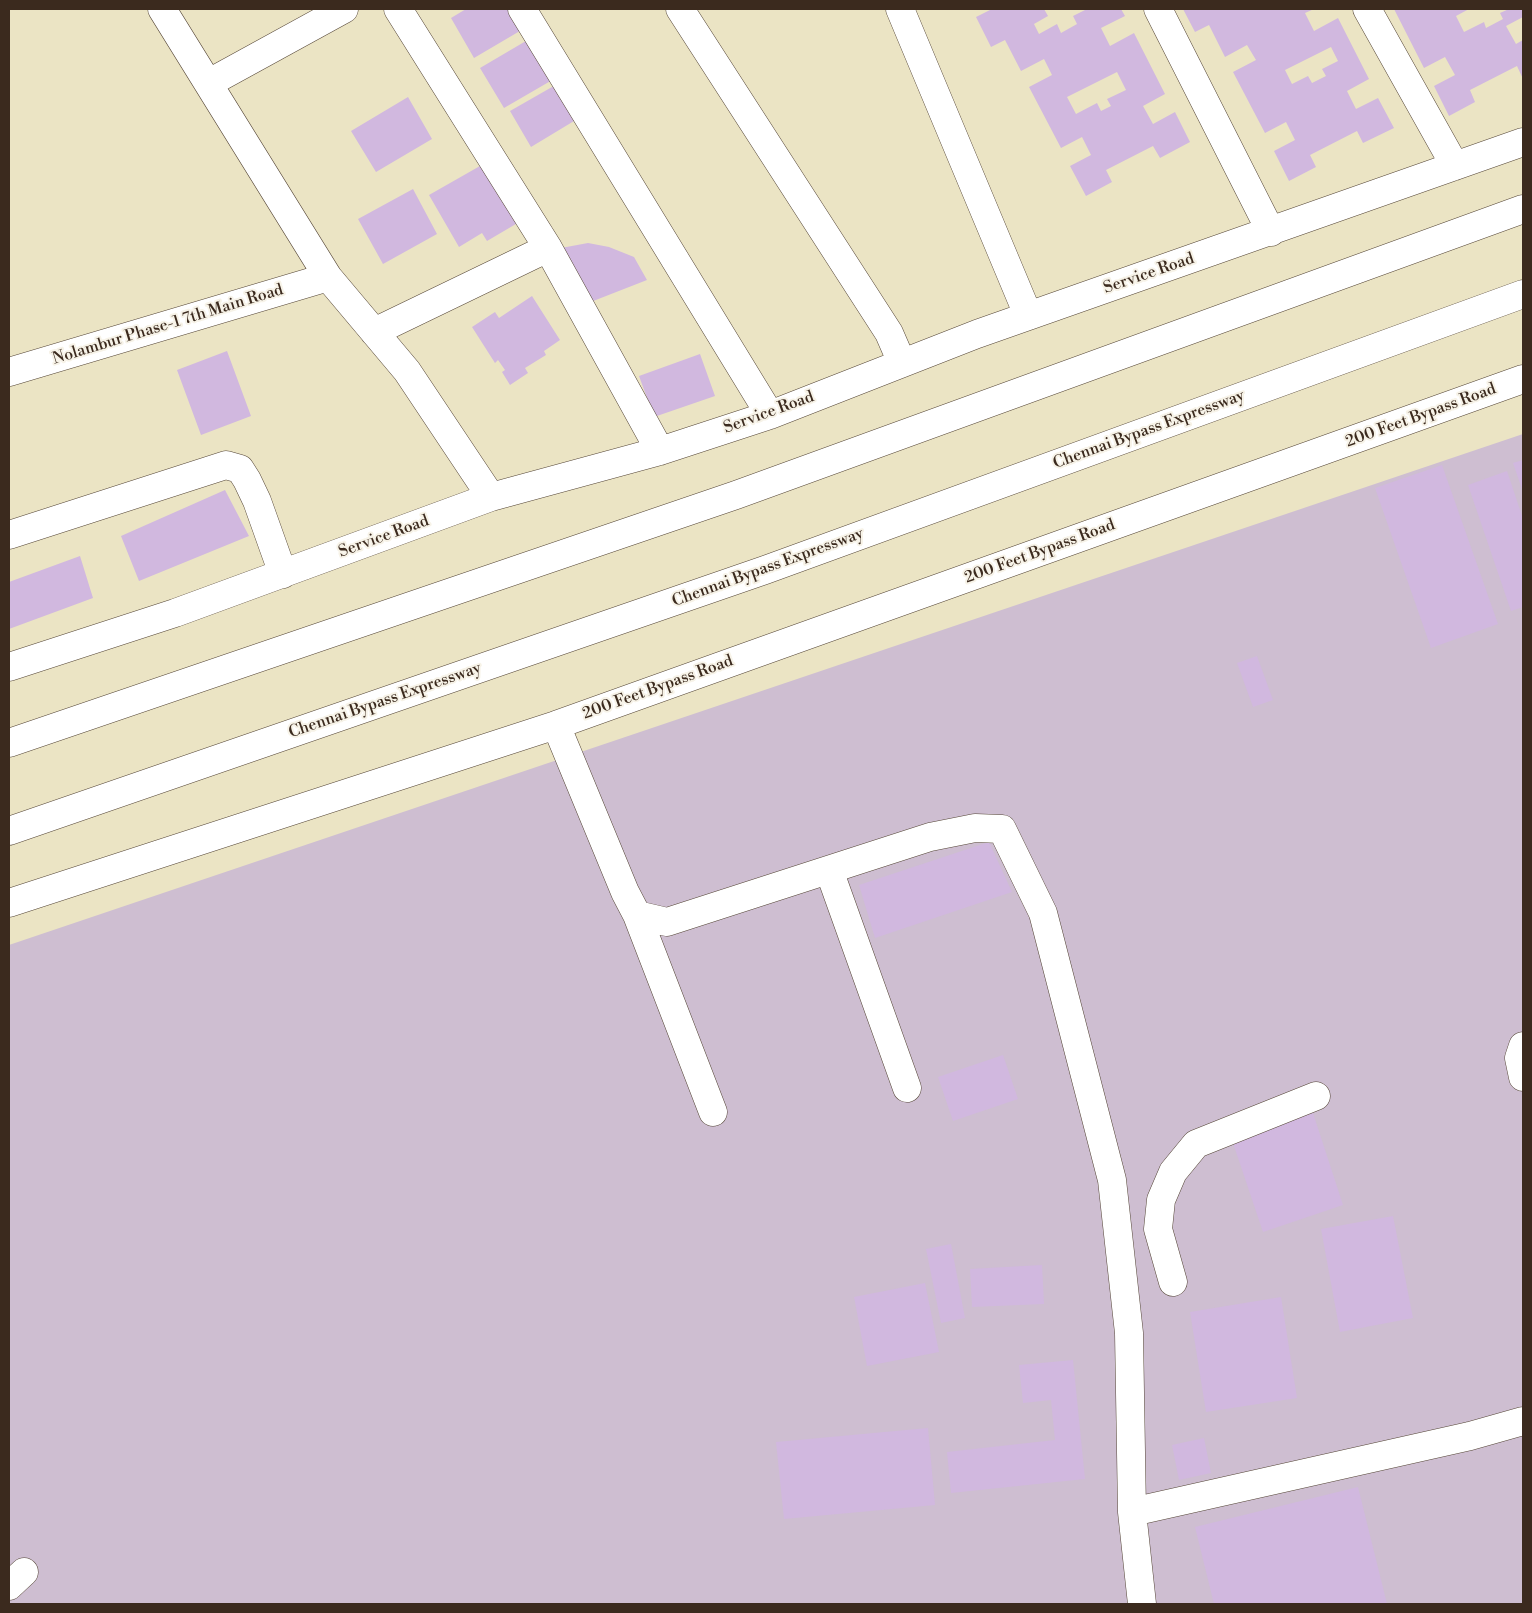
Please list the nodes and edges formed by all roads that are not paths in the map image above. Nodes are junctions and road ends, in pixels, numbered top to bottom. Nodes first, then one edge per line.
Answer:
1 (162, 9) edge
2 (344, 9) edge
3 (398, 9) edge
4 (522, 9) edge
5 (680, 9) edge
6 (900, 9) edge
7 (1158, 9) edge
8 (1368, 9) edge
9 (209, 83) junction
10 (1523, 142) edge
11 (1455, 166) junction
12 (1523, 209) edge
13 (1271, 232) junction
14 (548, 248) junction
15 (328, 277) junction
16 (1523, 294) edge
17 (1028, 315) junction
18 (374, 332) junction
19 (902, 363) junction
20 (9, 372) edge
21 (1523, 379) edge
22 (770, 414) junction
23 (660, 451) junction
24 (491, 498) junction
25 (9, 535) edge
26 (283, 574) junction
27 (9, 667) edge
28 (556, 725) junction
29 (9, 743) edge
30 (9, 831) edge
31 (829, 870) junction
32 (9, 903) edge
33 (637, 915) junction
34 (1523, 1046) edge
35 (1523, 1077) edge
36 (907, 1088) dead end
37 (1316, 1096) dead end
38 (713, 1112) dead end
39 (1158, 1229) junction
40 (1119, 1238) junction
41 (1173, 1282) dead end
42 (1523, 1421) edge
43 (1132, 1512) junction
44 (1142, 1604) edge

1 - 9 main road
2 - 9 main road
3 - 14 main road
4 - 22 main road
5 - 19 main road
6 - 17 main road
7 - 13 main road
8 - 11 main road
9 - 15 main road
10 - 11 main road, Service Road
11 - 13 main road, Service Road
12 - 29 main road
13 - 17 main road, Service Road
14 - 18 main road
14 - 23 main road
15 - 18 main road
15 - 20 main road, Nolambur Phase-1 7th Main Road
16 - 30 main road, Chennai Bypass Expressway
17 - 19 main road, Service Road
18 - 24 main road
19 - 22 main road, Service Road
21 - 28 main road, 200 Feet Bypass Road
22 - 23 main road, Service Road
23 - 24 main road, Service Road
24 - 26 main road, Service Road
25 - 26 main road
26 - 27 main road, Service Road
28 - 32 main road, 200 Feet Bypass Road
28 - 33 main road
31 - 33 main road
31 - 36 main road
31 - 40 main road
33 - 38 main road
34 - 35 main road
37 - 39 main road
39 - 40 main road
39 - 41 main road
40 - 43 main road
42 - 43 main road
43 - 44 main road

